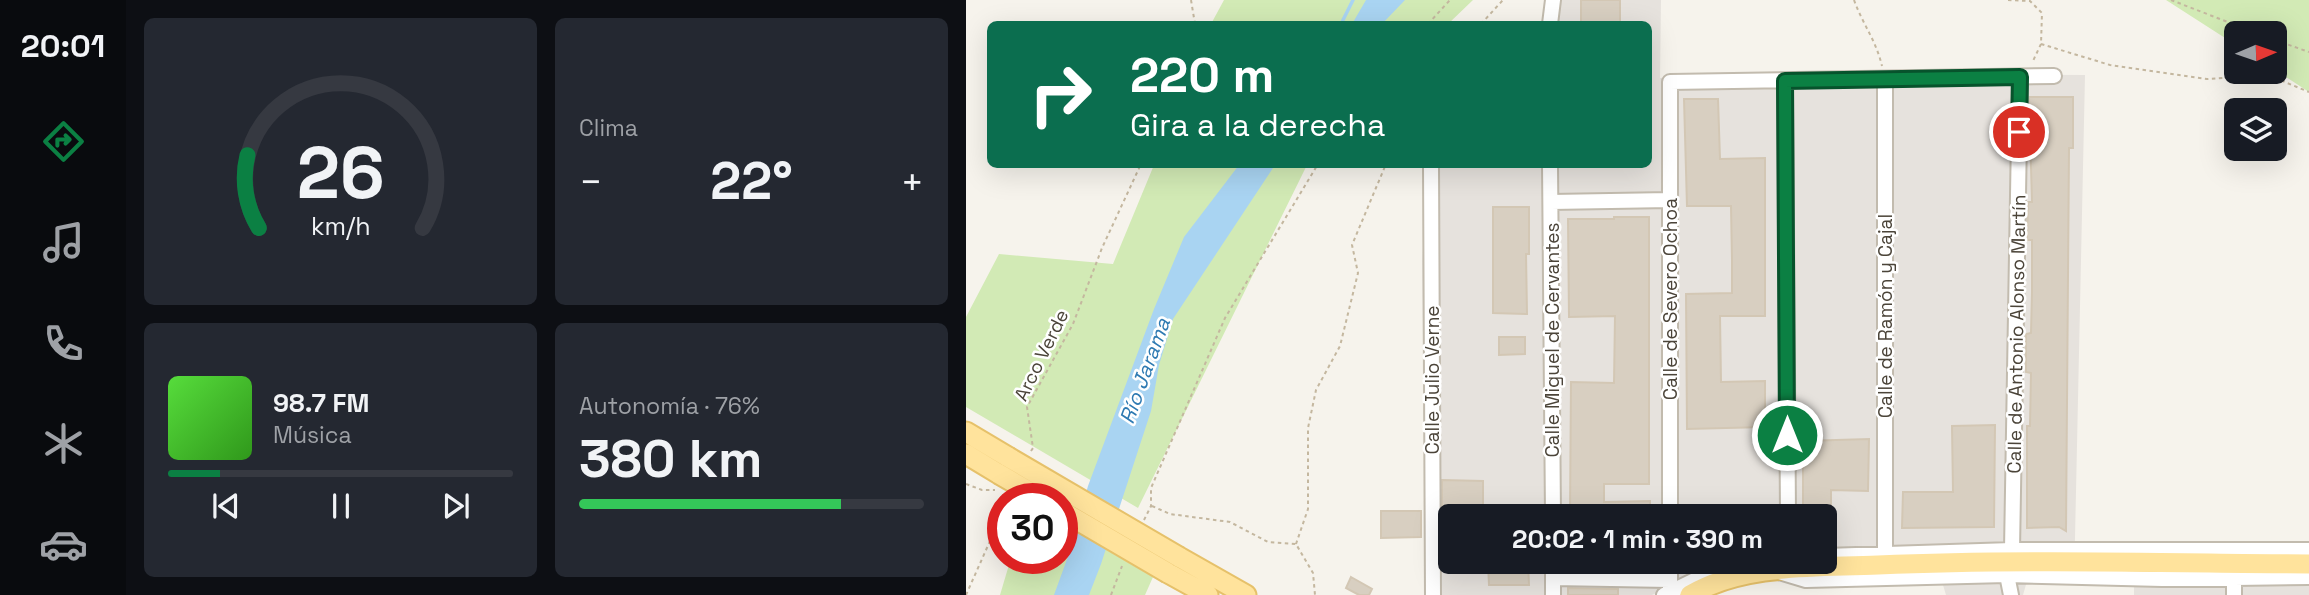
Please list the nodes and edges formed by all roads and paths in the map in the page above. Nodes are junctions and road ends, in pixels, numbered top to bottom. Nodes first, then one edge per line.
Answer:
1 (1191, 0) edge
2 (1450, 0) edge
3 (1503, 0) edge
4 (1553, 0) edge
5 (1854, 0) edge
6 (2008, 0) edge
7 (2171, 0) edge
8 (1194, 21) edge
9 (1431, 21) edge
10 (1485, 21) edge
11 (1550, 21) edge
12 (2225, 21) edge
13 (2041, 44) junction
14 (2287, 44) edge
15 (2309, 52) edge
16 (2054, 76) dead end
17 (2023, 77) junction
18 (1885, 79) junction
19 (1785, 81) junction
20 (2309, 92) edge
21 (1139, 168) edge
22 (1316, 168) edge
23 (1384, 168) edge
24 (1431, 168) edge
25 (1550, 168) edge
26 (1670, 201) junction
27 (1551, 202) junction
28 (966, 432) edge
29 (966, 454) edge
30 (1009, 470) junction
31 (1024, 483) edge
32 (966, 484) edge
33 (1553, 504) edge
34 (1670, 504) edge
35 (1788, 504) edge
36 (1078, 519) edge
37 (1296, 544) junction
38 (2012, 550) junction
39 (2309, 550) edge
40 (1885, 554) junction
41 (1837, 556) edge
42 (2309, 564) edge
43 (1174, 565) junction
44 (1837, 568) edge
45 (1553, 574) edge
46 (1706, 574) edge
47 (1756, 574) edge
48 (1787, 574) edge
49 (2007, 575) junction
50 (2234, 577) junction
51 (2309, 577) edge
52 (1553, 578) junction
53 (1668, 589) edge
54 (966, 595) edge
55 (1208, 595) edge
56 (1246, 595) edge
57 (1315, 595) edge
58 (1433, 595) edge
59 (1553, 595) edge
60 (1690, 595) edge
61 (2011, 595) edge
62 (2234, 595) edge

1 - 8 path
2 - 9 path
3 - 10 path
4 - 11 street
5 - 18 path
6 - 13 path
7 - 12 path
13 - 17 path
13 - 20 path
14 - 15 path
16 - 17 street
17 - 18 street
17 - 38 street, Calle de Antonio Alonso Martín
18 - 19 street
18 - 40 street, Calle de Ramón y Cajal
19 - 26 street, Calle de Severo Ochoa
19 - 35 street
21 - 30 path, Arco Verde
22 - 37 path
23 - 37 path
24 - 58 street, Calle Julio Verne
25 - 27 street, Calle Miguel de Cervantes
26 - 27 street
26 - 34 street, Calle de Severo Ochoa
27 - 33 street, Calle Miguel de Cervantes
28 - 30 main road
29 - 30 main road
30 - 31 main road, bridge
30 - 32 path
30 - 43 main road, bridge
30 - 54 path, Arco Verde
36 - 43 main road, bridge
37 - 57 path
38 - 39 street
38 - 40 street
40 - 41 street
42 - 44 main road
43 - 55 main road
43 - 56 main road
45 - 52 street
46 - 53 street
47 - 60 main road
48 - 49 street
49 - 50 street
49 - 61 street
50 - 51 street
50 - 62 street
52 - 53 street
52 - 59 street

